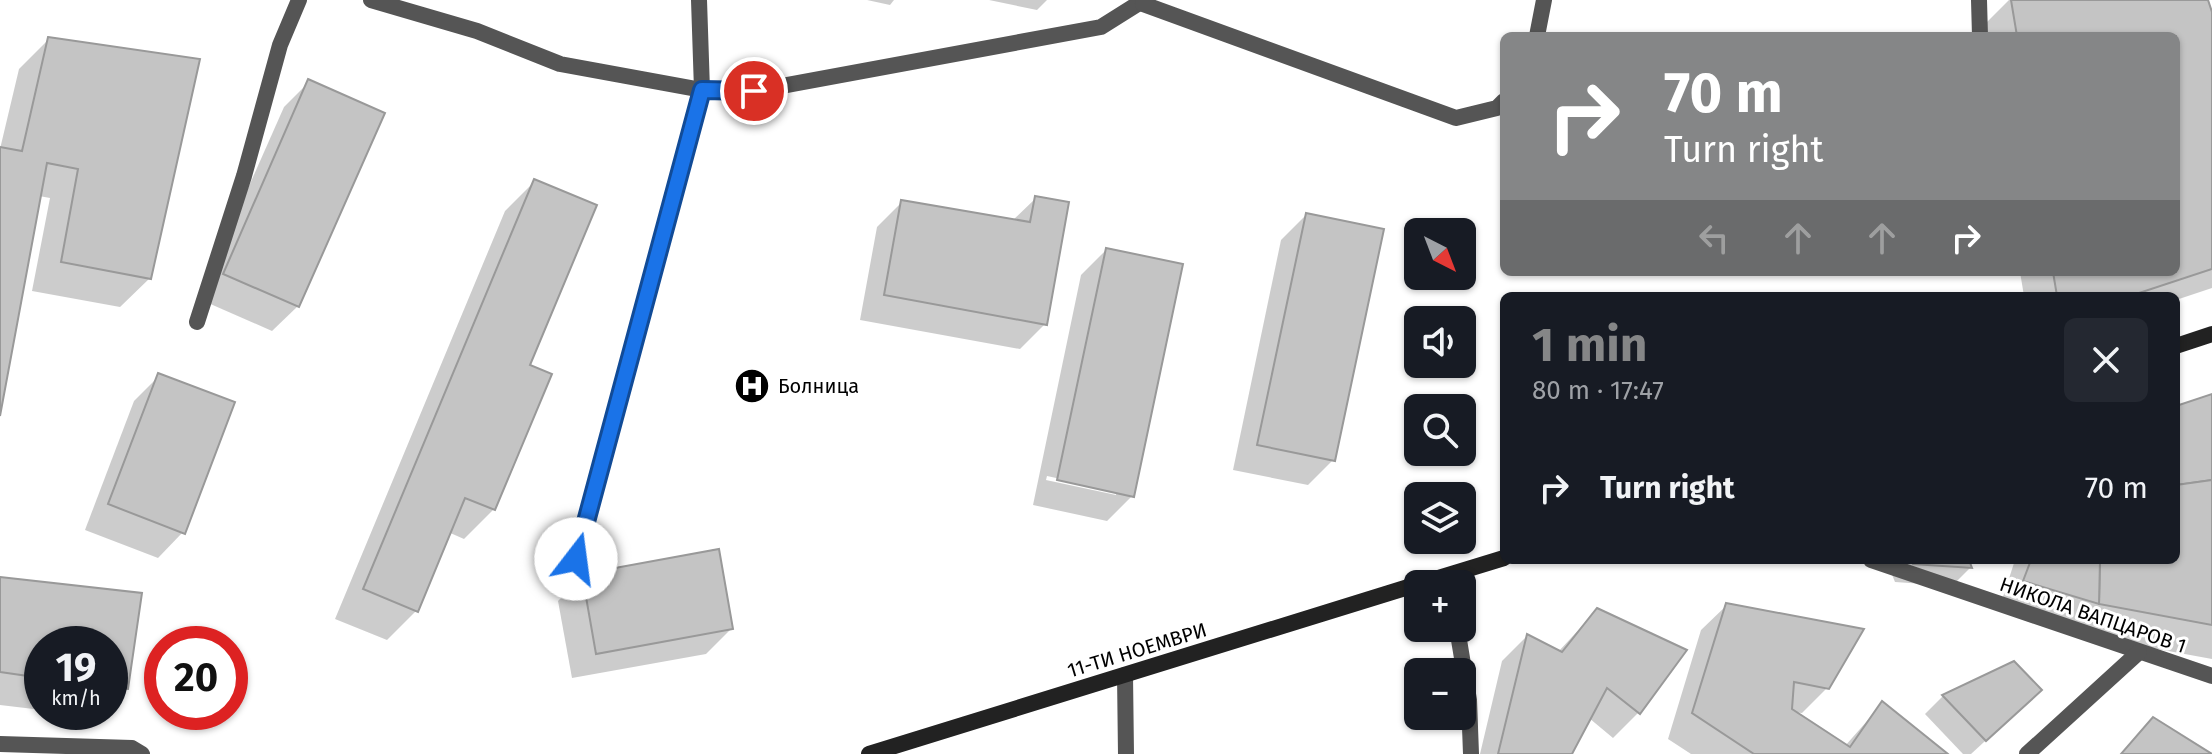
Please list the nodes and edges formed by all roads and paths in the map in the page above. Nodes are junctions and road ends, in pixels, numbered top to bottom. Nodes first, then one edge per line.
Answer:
1 (299, 0) edge
2 (371, 0) edge
3 (699, 0) edge
4 (1544, 0) edge
5 (1979, 0) edge
6 (1144, 2) edge
7 (1538, 32) edge
8 (1980, 32) edge
9 (702, 90) junction
10 (1500, 105) edge
11 (197, 322) dead end
12 (2212, 334) edge
13 (2180, 345) edge
14 (576, 559) dead end
15 (1500, 560) edge
16 (1883, 564) edge
17 (1473, 570) edge
18 (1404, 589) edge
19 (1459, 642) edge
20 (2139, 652) junction
21 (1125, 675) junction
22 (2212, 676) edge
23 (0, 744) edge
24 (142, 754) edge
25 (869, 754) edge
26 (1126, 754) edge
27 (1471, 754) edge
28 (2027, 754) edge

1 - 11 street
2 - 9 street
3 - 9 street
4 - 7 street
5 - 8 street
6 - 9 street
6 - 10 street
9 - 14 street
12 - 13 main road
15 - 17 main road, 11-ТИ НОЕМВРИ
16 - 20 street, НИКОЛА ВАПЦАРОВ 1
18 - 21 main road, 11-ТИ НОЕМВРИ
19 - 27 street
20 - 22 street, НИКОЛА ВАПЦАРОВ 1
20 - 28 street
21 - 25 main road, 11-ТИ НОЕМВРИ
21 - 26 street
23 - 24 street

